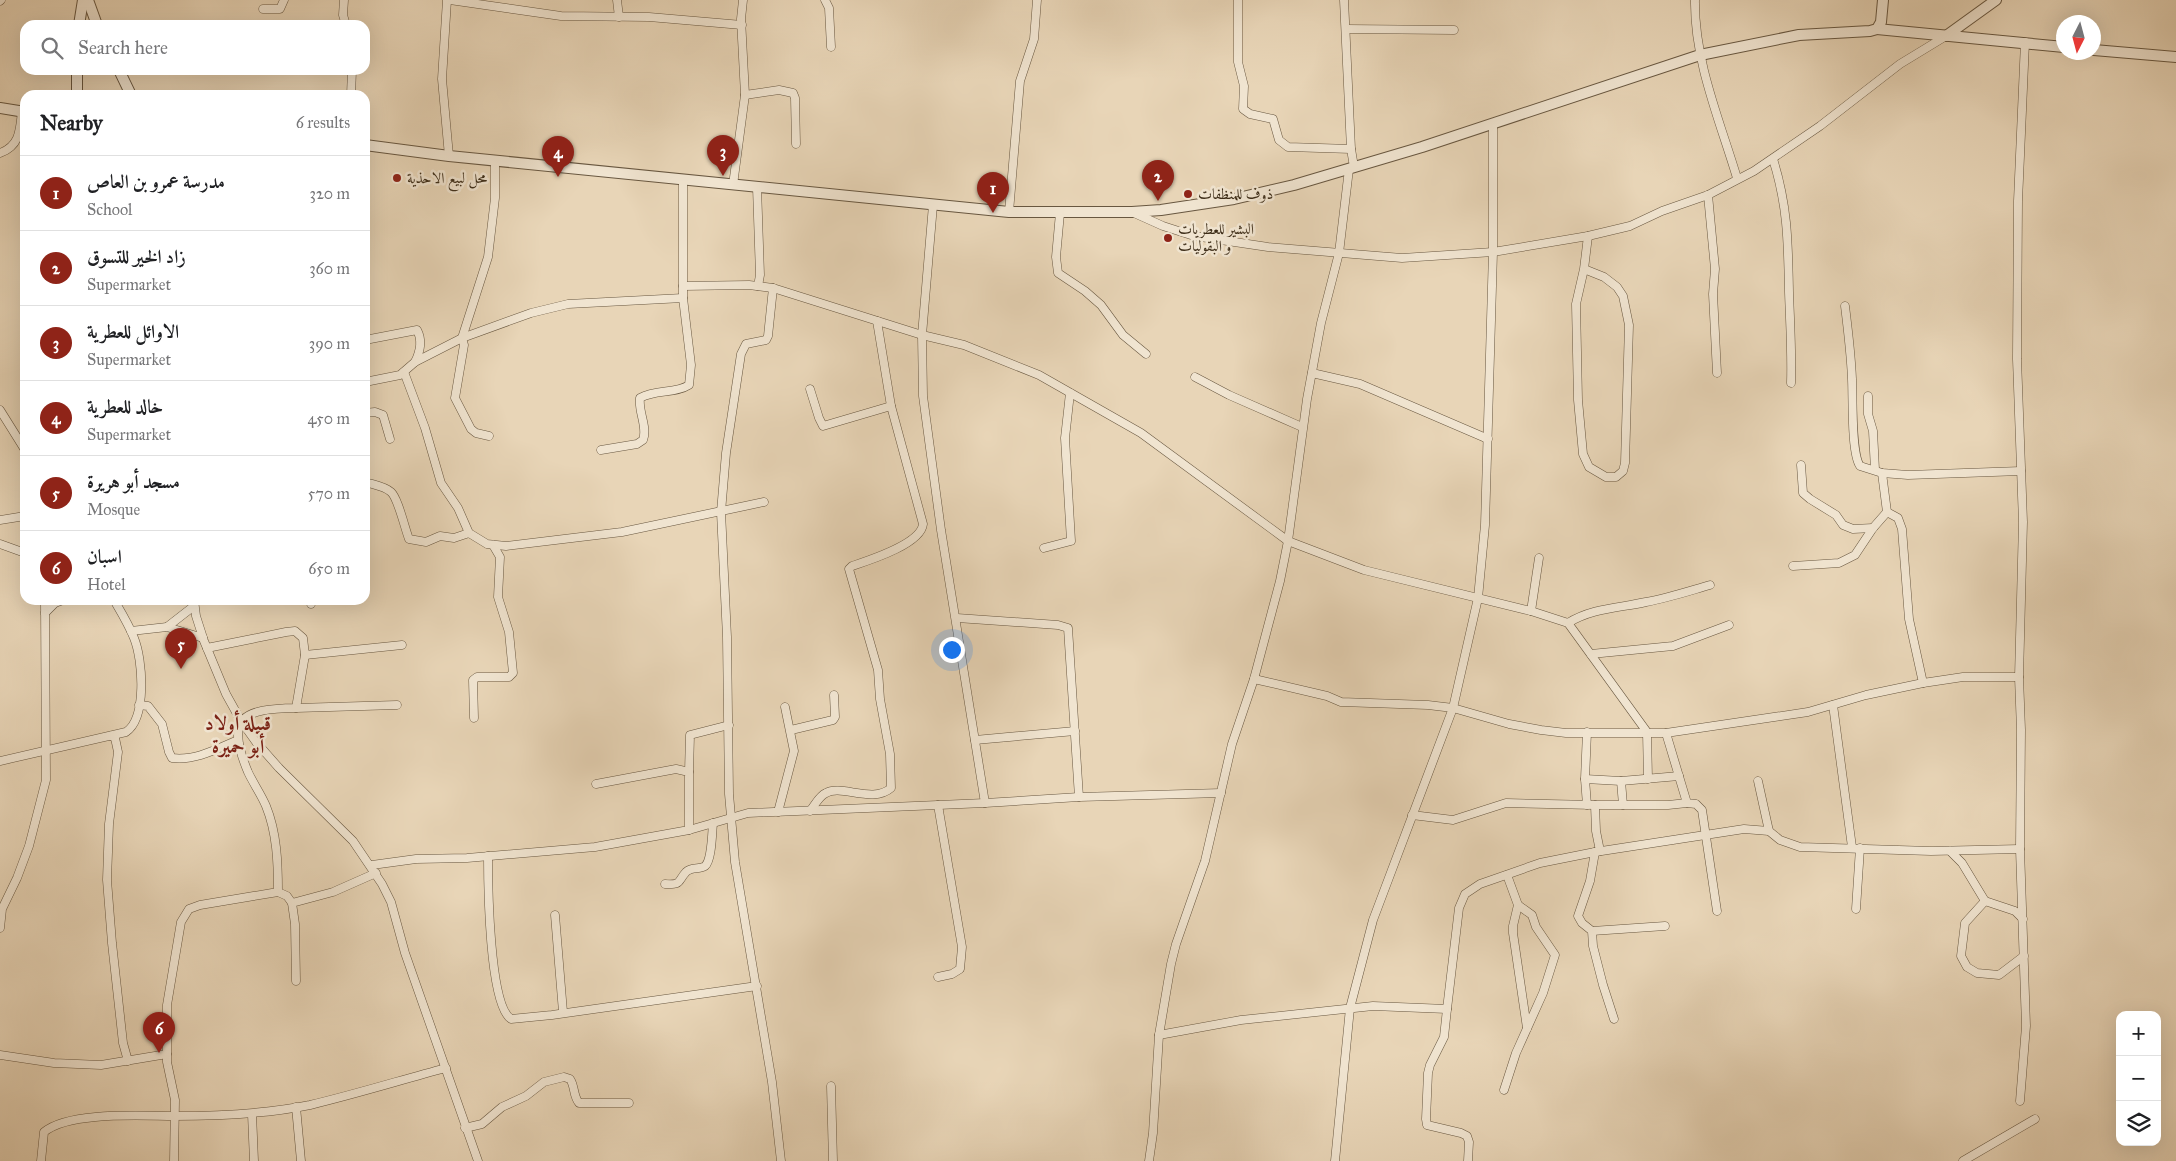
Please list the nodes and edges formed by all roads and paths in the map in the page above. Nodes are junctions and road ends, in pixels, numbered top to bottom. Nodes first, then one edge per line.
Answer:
1 (83, 0) edge
2 (88, 0) edge
3 (284, 0) edge
4 (344, 0) edge
5 (449, 0) edge
6 (617, 0) edge
7 (743, 0) edge
8 (826, 0) edge
9 (1038, 0) edge
10 (1238, 0) edge
11 (1344, 0) edge
12 (1695, 0) edge
13 (1883, 0) edge
14 (1996, 0) edge
15 (263, 9) dead end
16 (619, 17) junction
17 (80, 20) edge
18 (95, 20) edge
19 (344, 20) edge
20 (742, 25) junction
21 (1346, 29) junction
22 (1877, 29) junction
23 (1454, 30) dead end
24 (1946, 36) junction
25 (2026, 42) junction
26 (2056, 46) edge
27 (832, 48) dead end
28 (2101, 51) edge
29 (1700, 55) junction
30 (2176, 57) edge
31 (77, 75) edge
32 (121, 75) edge
33 (352, 75) edge
34 (77, 90) edge
35 (128, 90) edge
36 (351, 90) edge
37 (745, 95) junction
38 (0, 108) edge
39 (20, 111) edge
40 (1493, 124) junction
41 (20, 128) edge
42 (796, 144) dead end
43 (370, 146) edge
44 (1351, 149) junction
45 (0, 153) edge
46 (449, 156) junction
47 (1773, 159) junction
48 (496, 161) junction
49 (1352, 168) junction
50 (1737, 178) junction
51 (683, 180) junction
52 (733, 185) junction
53 (757, 187) junction
54 (1708, 195) junction
55 (933, 205) junction
56 (1009, 212) junction
57 (1132, 212) junction
58 (1060, 213) junction
59 (1588, 236) junction
60 (1493, 252) junction
61 (1339, 254) junction
62 (1584, 269) junction
63 (683, 286) junction
64 (758, 286) junction
65 (773, 288) junction
66 (683, 298) junction
67 (1845, 306) dead end
68 (877, 321) junction
69 (922, 335) junction
70 (462, 338) junction
71 (370, 339) edge
72 (1146, 354) dead end
73 (415, 362) junction
74 (404, 372) junction
75 (1312, 372) junction
76 (1717, 373) dead end
77 (1195, 377) dead end
78 (370, 381) edge
79 (1790, 383) dead end
80 (810, 389) dead end
81 (1070, 393) junction
82 (1868, 396) dead end
83 (891, 406) junction
84 (0, 410) edge
85 (370, 413) edge
86 (1302, 427) junction
87 (489, 436) dead end
88 (390, 439) dead end
89 (1488, 439) junction
90 (20, 442) edge
91 (601, 450) dead end
92 (1802, 465) dead end
93 (2021, 471) junction
94 (1879, 472) junction
95 (370, 484) edge
96 (764, 502) dead end
97 (721, 512) junction
98 (1887, 512) junction
99 (20, 517) edge
100 (0, 520) edge
101 (1873, 528) junction
102 (469, 533) junction
103 (1288, 541) junction
104 (0, 544) edge
105 (493, 545) junction
106 (1044, 548) dead end
107 (20, 551) edge
108 (1539, 558) dead end
109 (1793, 566) dead end
110 (1710, 585) dead end
111 (1478, 598) junction
112 (45, 605) edge
113 (53, 605) edge
114 (117, 605) edge
115 (192, 605) edge
116 (195, 605) edge
117 (1531, 611) junction
118 (45, 613) junction
119 (957, 618) junction
120 (1568, 623) junction
121 (1729, 625) dead end
122 (167, 627) junction
123 (131, 630) junction
124 (203, 638) junction
125 (402, 645) dead end
126 (207, 648) junction
127 (1591, 654) junction
128 (305, 655) junction
129 (2019, 677) junction
130 (1254, 680) junction
131 (1923, 683) junction
132 (834, 694) dead end
133 (139, 705) junction
134 (397, 705) dead end
135 (1833, 705) junction
136 (785, 707) dead end
137 (296, 708) junction
138 (1453, 708) junction
139 (474, 718) dead end
140 (241, 721) junction
141 (729, 725) junction
142 (791, 730) junction
143 (1075, 731) junction
144 (1586, 732) junction
145 (1646, 732) junction
146 (1666, 733) junction
147 (111, 736) junction
148 (238, 740) junction
149 (975, 740) junction
150 (46, 750) junction
151 (0, 762) edge
152 (689, 772) junction
153 (1679, 776) junction
154 (1585, 779) junction
155 (1648, 779) junction
156 (1621, 781) junction
157 (1758, 781) dead end
158 (596, 784) dead end
159 (1221, 793) junction
160 (1079, 797) junction
161 (985, 803) junction
162 (1687, 803) junction
163 (938, 805) junction
164 (1587, 805) junction
165 (1596, 805) junction
166 (1623, 805) junction
167 (810, 811) junction
168 (778, 812) junction
169 (731, 816) junction
170 (1412, 816) junction
171 (713, 823) junction
172 (689, 830) junction
173 (1769, 831) junction
174 (1707, 834) junction
175 (1856, 848) junction
176 (2020, 849) junction
177 (1950, 851) junction
178 (1598, 852) junction
179 (488, 856) junction
180 (374, 869) junction
181 (1507, 875) junction
182 (665, 884) dead end
183 (278, 892) junction
184 (1985, 901) junction
185 (292, 903) junction
186 (1518, 905) junction
187 (1, 908) edge
188 (1856, 909) dead end
189 (1717, 911) dead end
190 (555, 915) dead end
191 (2022, 919) junction
192 (1666, 926) dead end
193 (0, 928) edge
194 (1592, 931) junction
195 (2024, 956) junction
196 (938, 977) dead end
197 (296, 981) dead end
198 (757, 986) junction
199 (1350, 1008) junction
200 (1447, 1009) junction
201 (564, 1012) junction
202 (1614, 1018) dead end
203 (1528, 1030) junction
204 (1159, 1035) junction
205 (167, 1054) junction
206 (0, 1055) edge
207 (128, 1061) junction
208 (446, 1068) junction
209 (831, 1086) dead end
210 (1504, 1090) dead end
211 (2020, 1100) dead end
212 (630, 1103) dead end
213 (296, 1107) junction
214 (252, 1114) junction
215 (175, 1116) junction
216 (2035, 1118) dead end
217 (465, 1128) junction
218 (41, 1161) edge
219 (174, 1161) edge
220 (254, 1161) edge
221 (301, 1161) edge
222 (478, 1161) edge
223 (781, 1161) edge
224 (833, 1161) edge
225 (1149, 1161) edge
226 (1335, 1161) edge
227 (1468, 1161) edge
228 (1963, 1161) edge

1 - 17 street
2 - 18 street
3 - 15 street
4 - 19 street
5 - 16 street
5 - 46 street
6 - 16 street
7 - 20 street
8 - 27 street
9 - 56 street
10 - 44 street
11 - 21 street
12 - 29 street
13 - 22 street
14 - 24 street
16 - 20 street
20 - 37 street
21 - 23 street
21 - 44 street
22 - 24 street
22 - 29 street
24 - 25 street
24 - 47 street
25 - 26 street
25 - 93 street
28 - 30 street
29 - 40 street
29 - 50 street
31 - 34 street
32 - 35 street
33 - 36 street
37 - 42 street
37 - 52 street
38 - 39 street
40 - 49 street
40 - 60 street
41 - 45 street
43 - 46 street
44 - 49 street
46 - 48 street
47 - 50 street
47 - 79 street
48 - 51 street
48 - 70 street
49 - 57 street
49 - 61 street
50 - 54 street
51 - 52 street
51 - 63 street
52 - 53 street
53 - 55 street
53 - 64 street
54 - 59 street
54 - 76 street
55 - 56 street
55 - 69 street
56 - 58 street
57 - 58 street
57 - 61 street
58 - 72 street
59 - 60 street
59 - 62 street
60 - 61 street
60 - 89 street
61 - 75 street
62 - 62 street
63 - 64 street
63 - 66 street
64 - 65 street
65 - 68 street
65 - 97 street
66 - 70 street
66 - 91 street
67 - 94 street
68 - 69 street
68 - 83 street
69 - 81 street
69 - 119 street
70 - 73 street
70 - 87 street
71 - 73 street
73 - 74 street
74 - 78 street
74 - 102 street
75 - 86 street
75 - 89 street
77 - 86 street
80 - 83 street
81 - 103 street
81 - 106 street
82 - 94 street
83 - 167 street
84 - 90 street
85 - 88 street
86 - 103 street
89 - 111 street
92 - 101 street
93 - 94 street
93 - 129 street
94 - 98 street
95 - 102 street
96 - 97 street
97 - 105 street
97 - 141 street
98 - 101 street
98 - 131 street
99 - 100 street
101 - 109 street
102 - 105 street
103 - 111 street
103 - 130 street
104 - 107 street
105 - 139 street
108 - 117 street
110 - 120 street
111 - 117 street
111 - 138 street
112 - 118 street
113 - 118 street
114 - 123 street
115 - 122 street
116 - 124 street
117 - 120 street
118 - 150 street
119 - 143 street
119 - 149 street
120 - 127 street
121 - 127 street
122 - 123 street
122 - 124 street
123 - 133 street
124 - 126 street
125 - 128 street
126 - 128 street
126 - 140 street
127 - 145 street
128 - 137 street
129 - 131 street
129 - 176 street
130 - 138 street
130 - 159 street
131 - 135 street
132 - 142 street
133 - 147 street
133 - 148 street
134 - 137 street
135 - 146 street
135 - 175 street
136 - 142 street
137 - 140 street
138 - 144 street
138 - 170 street
140 - 148 street
140 - 180 street
141 - 152 street
141 - 169 street
142 - 168 street
143 - 149 street
143 - 160 street
144 - 145 street
144 - 154 street
145 - 146 street
145 - 155 street
146 - 153 street
147 - 150 street
147 - 207 street
148 - 183 street
149 - 161 street
150 - 151 street
150 - 187 street
152 - 158 street
152 - 172 street
153 - 155 street
153 - 162 street
154 - 156 street
154 - 164 street
155 - 156 street
156 - 166 street
157 - 173 street
159 - 160 street
159 - 204 street
160 - 161 street
161 - 163 street
162 - 166 street
162 - 174 street
163 - 167 street
163 - 196 street
164 - 165 street
164 - 170 street
165 - 166 street
165 - 178 street
167 - 168 street
168 - 169 street
169 - 171 street
169 - 198 street
170 - 199 street
171 - 172 street
171 - 182 street
172 - 179 street
173 - 174 street
173 - 175 street
174 - 178 street
174 - 189 street
175 - 177 street
175 - 188 street
176 - 177 street
176 - 191 street
177 - 184 street
178 - 181 street
178 - 194 street
179 - 180 street
179 - 201 street
180 - 185 street
180 - 208 street
181 - 186 street
181 - 200 street
183 - 185 street
183 - 205 street
184 - 191 street
184 - 195 street
185 - 197 street
186 - 203 street
186 - 203 street
187 - 193 street
190 - 201 street
191 - 195 street
192 - 194 street
194 - 202 street
195 - 211 street
198 - 201 street
198 - 223 street
199 - 200 street
199 - 204 street
199 - 226 street
200 - 227 street
203 - 210 street
204 - 225 street
205 - 207 street
205 - 215 street
206 - 207 street
208 - 213 street
208 - 217 street
209 - 224 street
212 - 217 street
213 - 214 street
213 - 221 street
214 - 215 street
214 - 220 street
215 - 218 street
215 - 219 street
216 - 228 street
217 - 222 street

